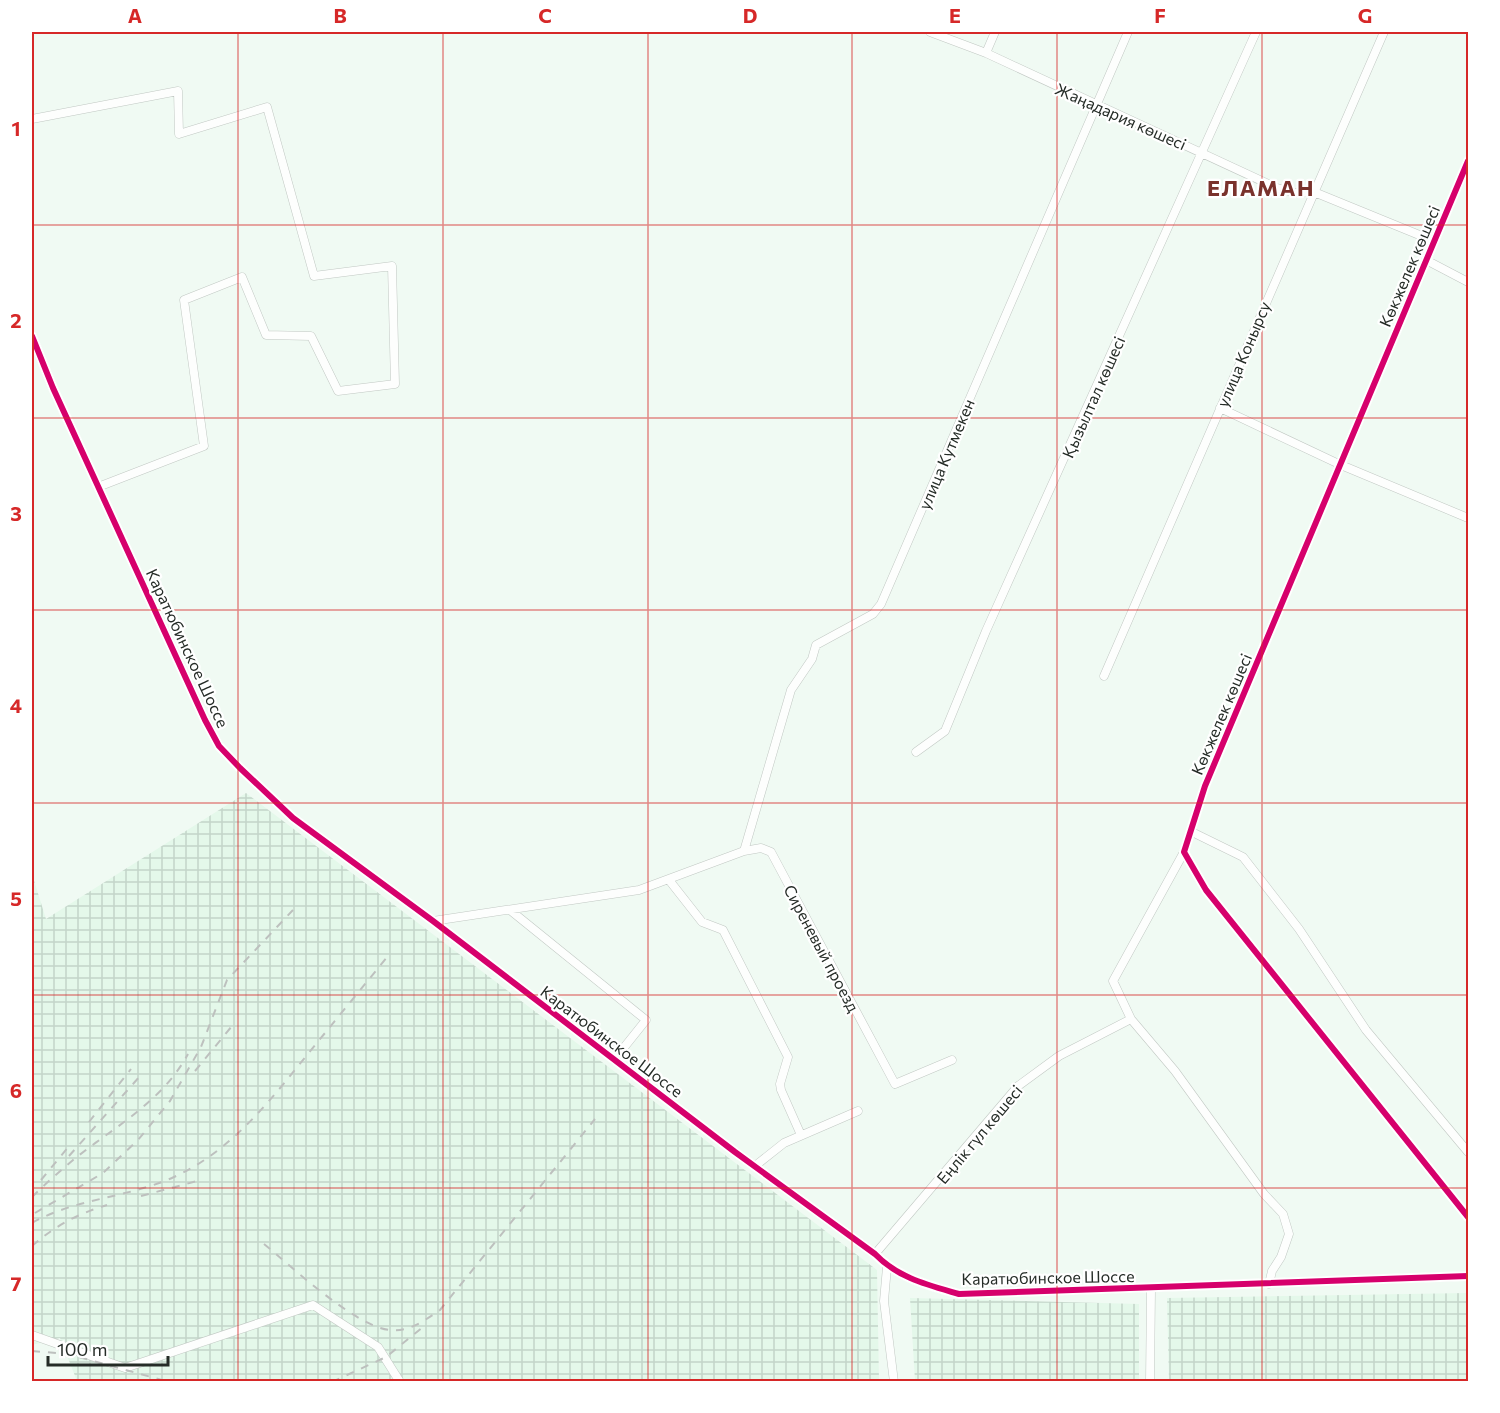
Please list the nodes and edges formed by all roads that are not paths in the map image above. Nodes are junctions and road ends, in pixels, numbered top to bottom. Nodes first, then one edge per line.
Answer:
1 (930, 32) edge
2 (995, 32) edge
3 (1128, 32) edge
4 (1256, 32) edge
5 (1384, 32) edge
6 (986, 53) junction
7 (1096, 106) junction
8 (32, 119) edge
9 (1204, 153) junction
10 (1468, 161) edge
11 (1314, 192) junction
12 (1434, 241) junction
13 (1426, 260) junction
14 (1468, 282) edge
15 (32, 336) edge
16 (1220, 408) junction
17 (1341, 465) junction
18 (98, 487) junction
19 (1468, 518) edge
20 (1104, 676) dead end
21 (916, 752) dead end
22 (1192, 832) junction
23 (744, 851) junction
24 (1184, 852) junction
25 (669, 880) junction
26 (510, 910) junction
27 (433, 921) junction
28 (1131, 1019) junction
29 (614, 1060) junction
30 (952, 1060) dead end
31 (858, 1111) dead end
32 (801, 1135) junction
33 (1468, 1152) edge
34 (755, 1166) junction
35 (1468, 1217) edge
36 (875, 1254) junction
37 (887, 1266) junction
38 (1468, 1276) edge
39 (1269, 1284) junction
40 (1151, 1289) junction
41 (32, 1335) edge
42 (400, 1382) edge
43 (894, 1382) edge
44 (1150, 1382) edge

1 - 6 street, Жаңадария көшесі
2 - 6 street
3 - 7 street, улица Кутмекен
4 - 9 street, Қызылтал көшесі
5 - 11 street, улица Конырсу
6 - 7 street, Жаңадария көшесі
7 - 9 street, Жаңадария көшесі
7 - 23 street, улица Кутмекен
8 - 18 street
9 - 11 street, Жаңадария көшесі
9 - 21 street, Қызылтал көшесі
10 - 12 street, Көкжелек көшесі
11 - 12 street, Жаңадария көшесі
11 - 16 street, улица Конырсу
12 - 13 street, Көкжелек көшесі
13 - 14 street
13 - 17 street, Көкжелек көшесі
15 - 18 street, Каратюбинское Шоссе
16 - 17 street
16 - 20 street, улица Конырсу
17 - 19 street
17 - 22 street, Көкжелек көшесі
18 - 27 street, Каратюбинское Шоссе
22 - 24 street, Көкжелек көшесі
22 - 33 street
23 - 25 street, Сиреневый проезд
23 - 30 street, Сиреневый проезд
24 - 28 street, Көкжелек көшесі
24 - 35 street
25 - 26 street, Сиреневый проезд
25 - 32 street
26 - 27 street, Сиреневый проезд
26 - 29 street
27 - 29 street, Каратюбинское Шоссе
28 - 36 street, Еңлік гүл көшесі
28 - 39 street
29 - 34 street, Каратюбинское Шоссе
31 - 32 street
32 - 34 street
34 - 36 street, Каратюбинское Шоссе
36 - 37 street, Каратюбинское Шоссе
37 - 40 street, Каратюбинское Шоссе
37 - 43 street
38 - 39 street, Каратюбинское Шоссе
39 - 40 street, Каратюбинское Шоссе
40 - 44 street
41 - 42 street

